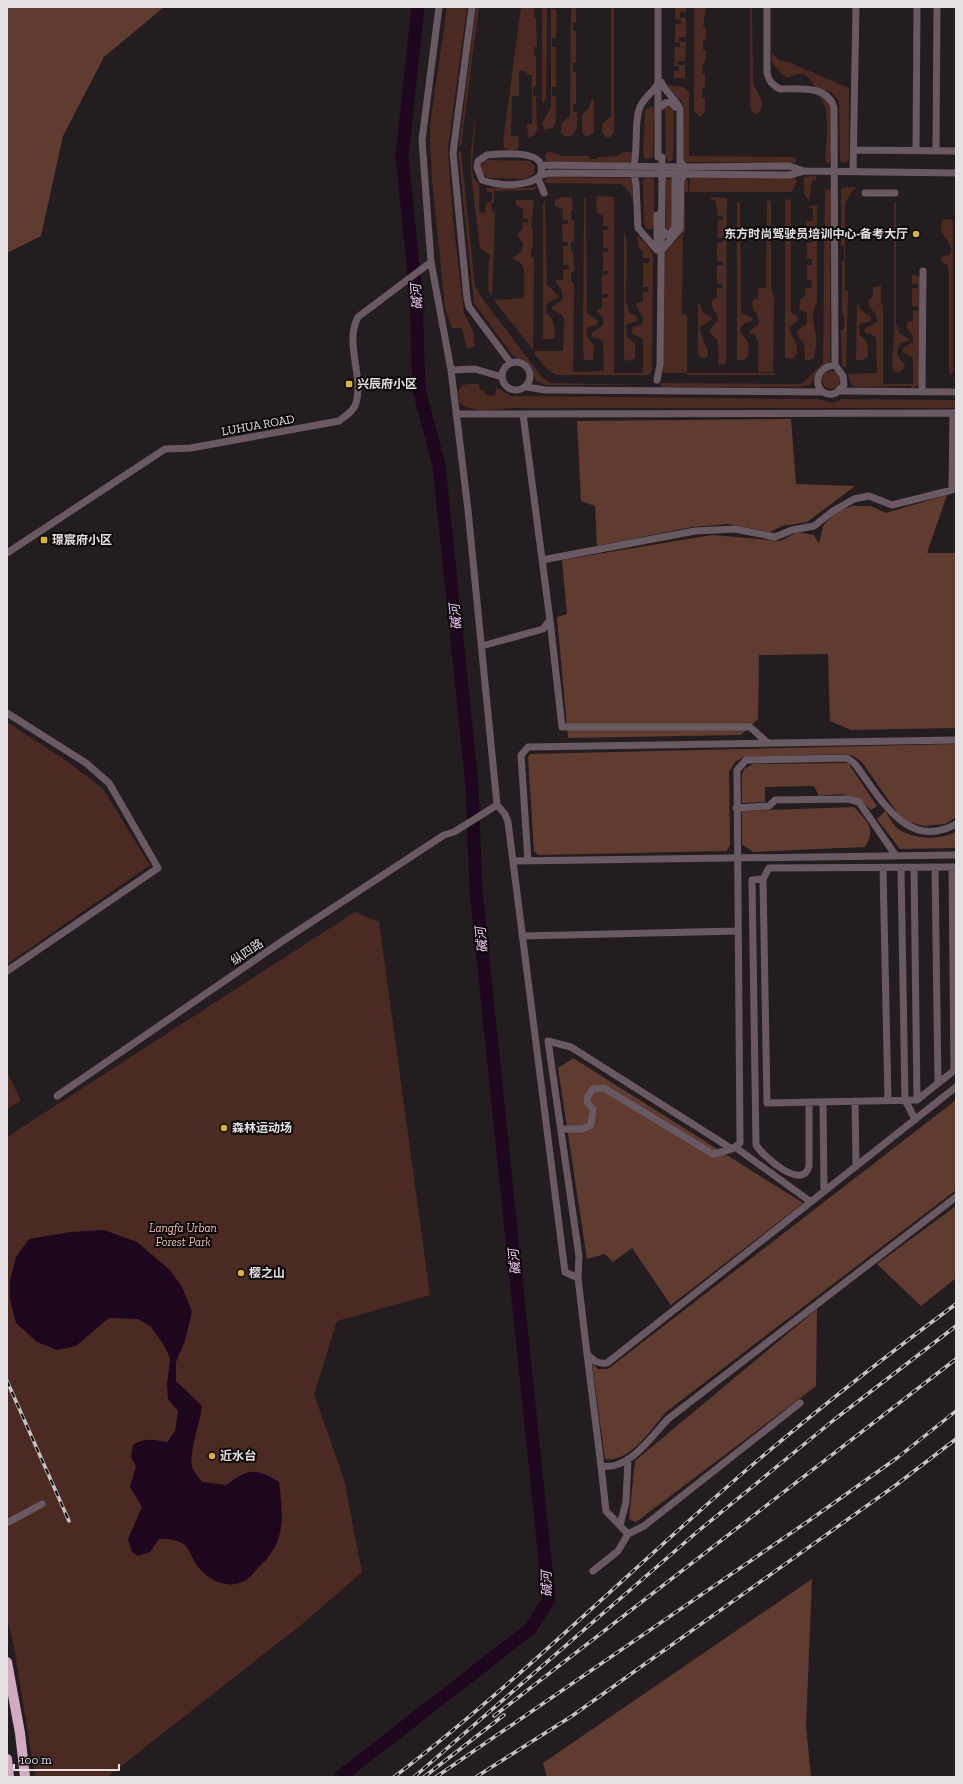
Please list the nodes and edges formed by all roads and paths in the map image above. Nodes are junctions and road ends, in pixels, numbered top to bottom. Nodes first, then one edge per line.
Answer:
1 (439, 7) edge
2 (472, 7) edge
3 (658, 7) edge
4 (662, 7) edge
5 (766, 7) edge
6 (856, 7) edge
7 (917, 7) edge
8 (937, 7) edge
9 (659, 83) junction
10 (659, 107) junction
11 (854, 150) junction
12 (916, 150) junction
13 (936, 150) junction
14 (956, 151) edge
15 (541, 165) junction
16 (634, 166) junction
17 (644, 166) junction
18 (675, 170) junction
19 (685, 170) junction
20 (835, 172) junction
21 (853, 172) junction
22 (956, 173) edge
23 (634, 174) junction
24 (644, 174) junction
25 (539, 176) junction
26 (544, 193) dead end
27 (865, 193) dead end
28 (895, 194) dead end
29 (659, 230) junction
30 (659, 251) junction
31 (431, 262) junction
32 (923, 271) dead end
33 (510, 362) junction
34 (835, 365) junction
35 (450, 370) junction
36 (502, 377) junction
37 (527, 387) junction
38 (840, 391) junction
39 (822, 392) junction
40 (922, 392) junction
41 (956, 392) edge
42 (954, 413) edge
43 (456, 414) junction
44 (523, 414) junction
45 (7, 553) edge
46 (542, 560) junction
47 (550, 620) junction
48 (482, 646) junction
49 (7, 713) edge
50 (956, 740) edge
51 (768, 743) junction
52 (497, 805) junction
53 (736, 808) junction
54 (956, 824) edge
55 (956, 855) edge
56 (896, 856) junction
57 (736, 858) junction
58 (513, 861) junction
59 (528, 861) junction
60 (954, 867) edge
61 (883, 868) junction
62 (901, 868) junction
63 (914, 868) junction
64 (934, 868) junction
65 (763, 880) junction
66 (737, 931) junction
67 (522, 936) junction
68 (7, 971) edge
69 (955, 1069) edge
70 (938, 1083) junction
71 (956, 1087) edge
72 (57, 1096) dead end
73 (905, 1100) junction
74 (917, 1100) junction
75 (855, 1101) junction
76 (888, 1101) junction
77 (809, 1102) junction
78 (823, 1102) junction
79 (915, 1119) junction
80 (561, 1129) junction
81 (734, 1148) junction
82 (856, 1166) junction
83 (824, 1191) junction
84 (956, 1197) edge
85 (811, 1202) junction
86 (578, 1278) junction
87 (587, 1354) junction
88 (800, 1403) dead end
89 (628, 1459) junction
90 (601, 1466) junction
91 (42, 1504) dead end
92 (7, 1522) edge
93 (620, 1525) junction
94 (628, 1534) junction
95 (593, 1570) dead end
96 (7, 1662) edge
97 (7, 1759) edge
98 (9, 1777) edge
99 (25, 1777) edge

1 - 31 street
2 - 33 street
3 - 9 street
4 - 9 street
5 - 20 street
6 - 11 street
7 - 12 street
8 - 13 street
9 - 10 street
9 - 16 street
9 - 19 street
10 - 17 street
10 - 18 street
10 - 29 street, bridge
11 - 12 street
11 - 21 street
12 - 13 street
13 - 14 street
15 - 16 street
15 - 25 street
15 - 25 street
16 - 17 street
17 - 18 street
18 - 19 street
18 - 24 street
18 - 29 street
19 - 20 street
19 - 30 street
20 - 21 street
20 - 34 street
21 - 22 street
23 - 24 street
23 - 25 street
23 - 30 street
24 - 29 street
25 - 26 street
27 - 28 street
29 - 30 street
30 - 30 street
31 - 35 street
31 - 45 street, LUHUA ROAD
32 - 40 street
33 - 36 street
33 - 37 street
34 - 38 street
34 - 39 street
35 - 36 street
35 - 43 street
36 - 37 street
37 - 39 street
38 - 39 street
38 - 40 street
40 - 41 street
42 - 44 street
42 - 46 street
43 - 44 street
43 - 48 street
44 - 46 street
46 - 47 street
47 - 48 street
47 - 51 street
48 - 52 street
49 - 68 street
50 - 51 street
51 - 59 street
52 - 58 street
52 - 72 street, 纵四路
53 - 54 street
53 - 56 street
53 - 57 street
55 - 56 street
56 - 57 street
57 - 59 street
57 - 66 street
58 - 59 street
58 - 67 street
60 - 64 street
60 - 69 street
61 - 62 street
61 - 65 street
61 - 76 street
62 - 63 street
62 - 73 street
63 - 64 street
63 - 74 street
64 - 70 street
65 - 77 street
65 - 77 street
66 - 67 street
66 - 81 street
67 - 86 street
69 - 70 street
70 - 74 street
71 - 79 street
73 - 74 street
73 - 76 street
73 - 79 street
75 - 76 street
75 - 78 street
75 - 82 street
77 - 78 street
78 - 83 street
79 - 82 street
80 - 81 street
80 - 81 street
80 - 86 street
81 - 85 street
82 - 83 street
83 - 85 street
84 - 89 street
85 - 87 street
86 - 87 street
87 - 90 street
88 - 94 street
89 - 90 street
89 - 93 street
90 - 93 street
91 - 92 street
93 - 94 street
94 - 95 street
96 - 99 highway
97 - 98 highway

